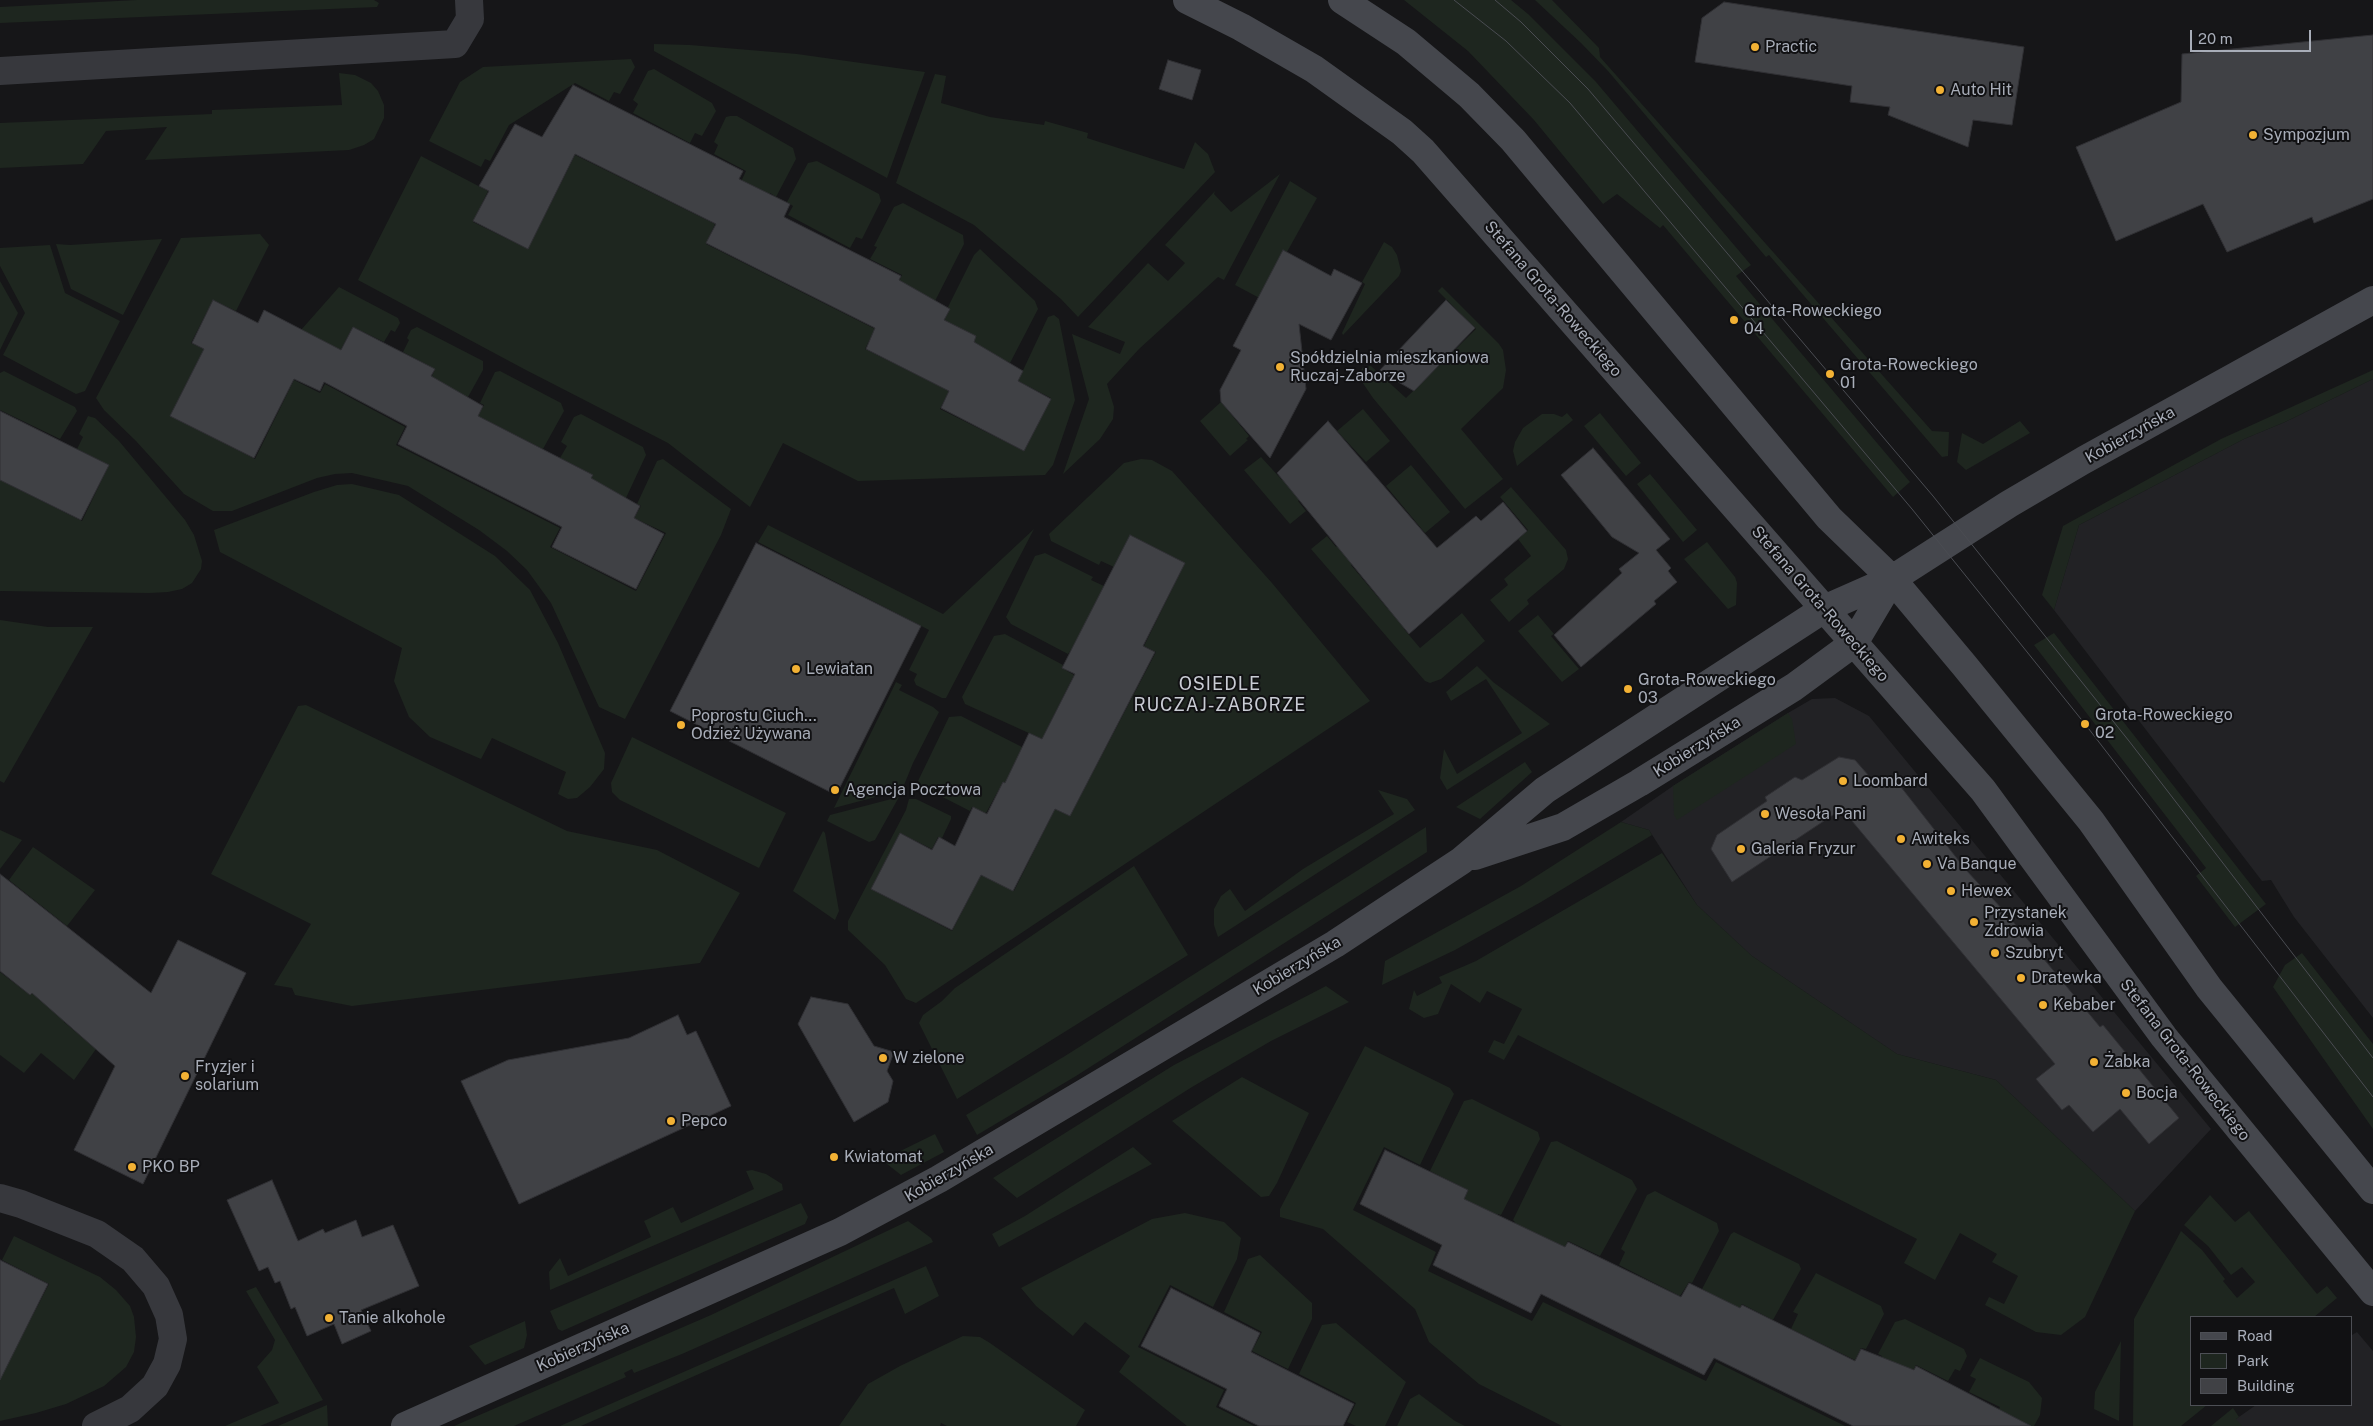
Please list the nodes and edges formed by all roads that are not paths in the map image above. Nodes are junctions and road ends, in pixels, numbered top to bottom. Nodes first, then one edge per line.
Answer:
1 (470, 0) edge
2 (1187, 0) edge
3 (1342, 0) edge
4 (0, 71) edge
5 (2373, 300) edge
6 (1892, 579) junction
7 (1824, 609) junction
8 (1854, 643) junction
9 (1462, 861) junction
10 (2373, 1190) edge
11 (0, 1198) edge
12 (2373, 1292) edge
13 (96, 1426) edge
14 (405, 1426) edge

1 - 4 street
2 - 7 main road, Stefana Grota-Roweckiego
3 - 6 main road
5 - 6 main road, Kobierzyńska
6 - 7 main road, Kobierzyńska
6 - 8 main road, Kobierzyńska
6 - 10 main road
7 - 8 main road, Stefana Grota-Roweckiego
7 - 9 main road, Kobierzyńska
8 - 9 main road, Kobierzyńska
8 - 12 main road, Stefana Grota-Roweckiego
9 - 14 main road, Kobierzyńska
11 - 13 street

